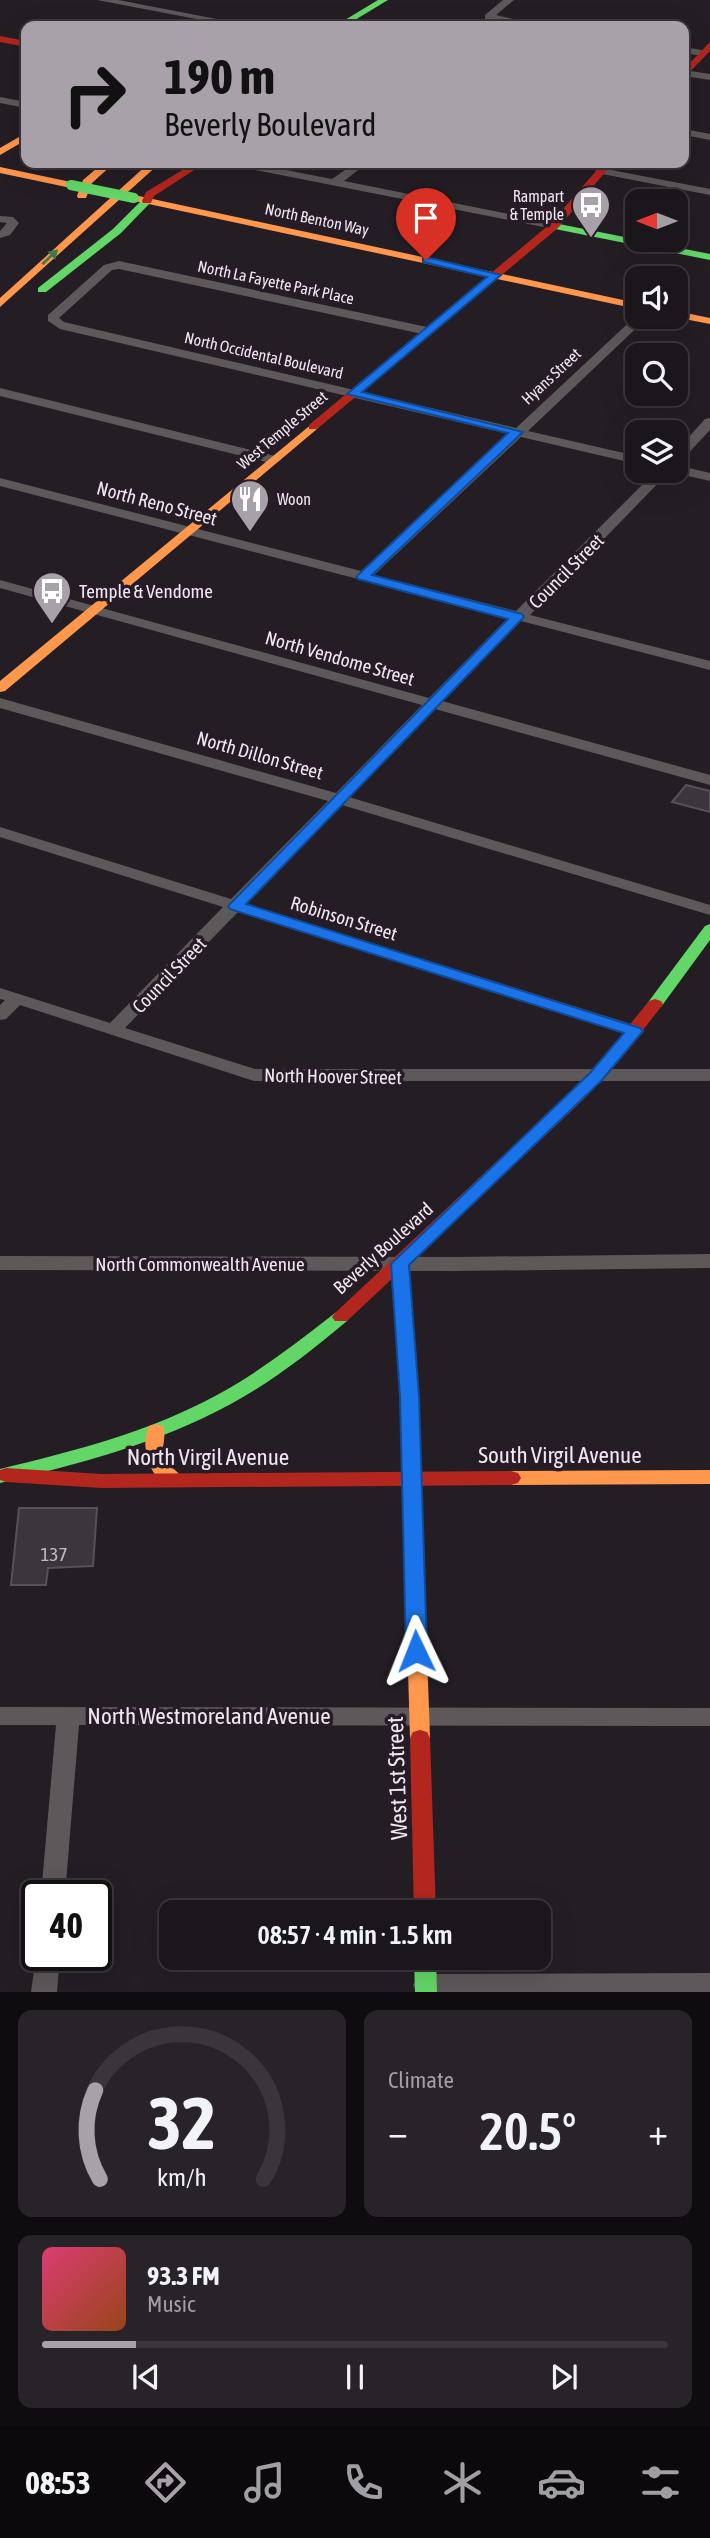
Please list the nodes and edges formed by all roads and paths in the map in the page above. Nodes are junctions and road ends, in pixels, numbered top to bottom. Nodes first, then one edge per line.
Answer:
1 (102, 0) edge
2 (384, 0) edge
3 (509, 0) edge
4 (402, 6) dead end
5 (201, 21) edge
6 (348, 21) edge
7 (376, 21) edge
8 (491, 21) edge
9 (0, 39) edge
10 (21, 43) edge
11 (706, 49) edge
12 (689, 69) edge
13 (689, 74) edge
14 (710, 77) edge
15 (0, 100) edge
16 (21, 104) edge
17 (689, 133) edge
18 (710, 137) edge
19 (21, 139) edge
20 (0, 152) edge
21 (104, 168) edge
22 (117, 168) edge
23 (150, 168) edge
24 (192, 168) edge
25 (260, 168) edge
26 (355, 168) edge
27 (604, 168) edge
28 (609, 168) edge
29 (0, 170) edge
30 (334, 183) junction
31 (710, 192) edge
32 (75, 195) junction
33 (141, 200) junction
34 (0, 219) edge
35 (554, 226) junction
36 (0, 235) edge
37 (710, 257) edge
38 (118, 265) joint
39 (496, 275) junction
40 (625, 303) edge
41 (0, 304) edge
42 (688, 316) edge
43 (0, 321) edge
44 (710, 321) edge
45 (628, 329) edge
46 (428, 331) junction
47 (0, 392) edge
48 (353, 394) junction
49 (710, 422) edge
50 (517, 432) junction
51 (688, 445) edge
52 (625, 457) edge
53 (274, 460) junction
54 (688, 472) edge
55 (710, 477) edge
56 (0, 482) edge
57 (651, 483) edge
58 (189, 531) junction
59 (363, 577) junction
60 (0, 584) edge
61 (93, 611) junction
62 (517, 617) junction
63 (710, 666) edge
64 (0, 688) edge
65 (0, 702) edge
66 (432, 703) junction
67 (710, 780) edge
68 (339, 800) junction
69 (0, 832) edge
70 (236, 906) junction
71 (710, 910) edge
72 (710, 929) edge
73 (0, 993) edge
74 (18, 998) junction
75 (0, 1016) edge
76 (114, 1029) junction
77 (635, 1031) junction
78 (596, 1076) junction
79 (710, 1076) edge
80 (710, 1261) edge
81 (0, 1263) edge
82 (400, 1264) junction
83 (156, 1432) junction
84 (3, 1475) edge
85 (710, 1477) edge
86 (411, 1479) junction
87 (174, 1480) junction
88 (0, 1716) edge
89 (68, 1717) junction
90 (418, 1717) junction
91 (710, 1717) edge
92 (54, 1880) edge
93 (425, 1900) edge
94 (425, 1970) edge
95 (46, 1971) edge
96 (710, 1984) edge
97 (426, 1989) edge
98 (44, 1992) edge

1 - 5 street
2 - 6 main road
3 - 8 street
4 - 7 main road
9 - 10 main road
11 - 12 main road
13 - 14 street
15 - 16 street
17 - 18 street
19 - 20 main road
21 - 32 main road
22 - 32 main road
41 -> 23 main road
24 - 33 main road
25 - 30 street
26 - 30 street
27 - 35 main road, West Temple Street
28 - 31 street
29 - 32 main road, North Benton Way
30 - 35 street
32 - 33 main road, North Benton Way, bridge
33 - 39 main road, North Benton Way
33 - 43 main road
34 - 36 street
35 - 37 main road
35 - 39 main road, West Temple Street
38 - 46 street, North La Fayette Park Place
38 - 48 street, North Occidental Boulevard
39 - 40 main road, North Benton Way
39 - 46 main road, West Temple Street
42 - 44 main road
45 - 50 street, Hyans Street
46 - 48 main road, West Temple Street
47 - 53 street
48 - 50 street, North Occidental Boulevard
48 - 53 main road, West Temple Street
49 - 51 street
50 - 52 street, North Occidental Boulevard
50 - 59 street, Hyans Street
53 - 58 main road, West Temple Street
54 - 55 street
56 - 58 street, North Reno Street
57 - 62 street, Council Street
58 - 59 street, North Reno Street
58 - 61 main road, West Temple Street
59 - 62 street, North Reno Street
60 - 61 street, North Vendome Street
61 - 64 main road, West Temple Street
61 - 66 street, North Vendome Street
62 - 63 street, North Reno Street
62 - 66 street, Council Street
65 - 68 street, North Dillon Street
66 - 67 street, North Vendome Street
66 - 68 street, Council Street
68 - 70 street, Council Street
68 - 71 street, North Dillon Street
69 - 70 street, Robinson Street
70 - 76 street, Council Street
70 - 77 street, Robinson Street
72 - 77 main road, Beverly Boulevard
73 - 74 street, North Hoover Street
74 - 75 street
74 - 76 street, North Hoover Street
76 - 78 street, North Hoover Street
77 - 78 main road, Beverly Boulevard
78 - 79 street, North Hoover Street
78 - 82 main road, Beverly Boulevard
80 - 82 street, North Commonwealth Avenue
81 - 82 street, North Commonwealth Avenue
82 - 83 main road, Beverly Boulevard
82 - 86 main road, West 1st Street
83 - 84 main road, Beverly Boulevard
83 - 87 main road
84 - 87 main road, North Virgil Avenue
85 - 86 main road, South Virgil Avenue
86 - 87 main road, North Virgil Avenue
86 - 90 main road, West 1st Street
88 - 89 street, North Westmoreland Avenue
89 - 90 street, North Westmoreland Avenue
89 - 92 street
90 - 91 street, North Westmoreland Avenue
90 - 93 main road, West 1st Street
94 - 97 main road
95 - 98 street
96 - 97 street

